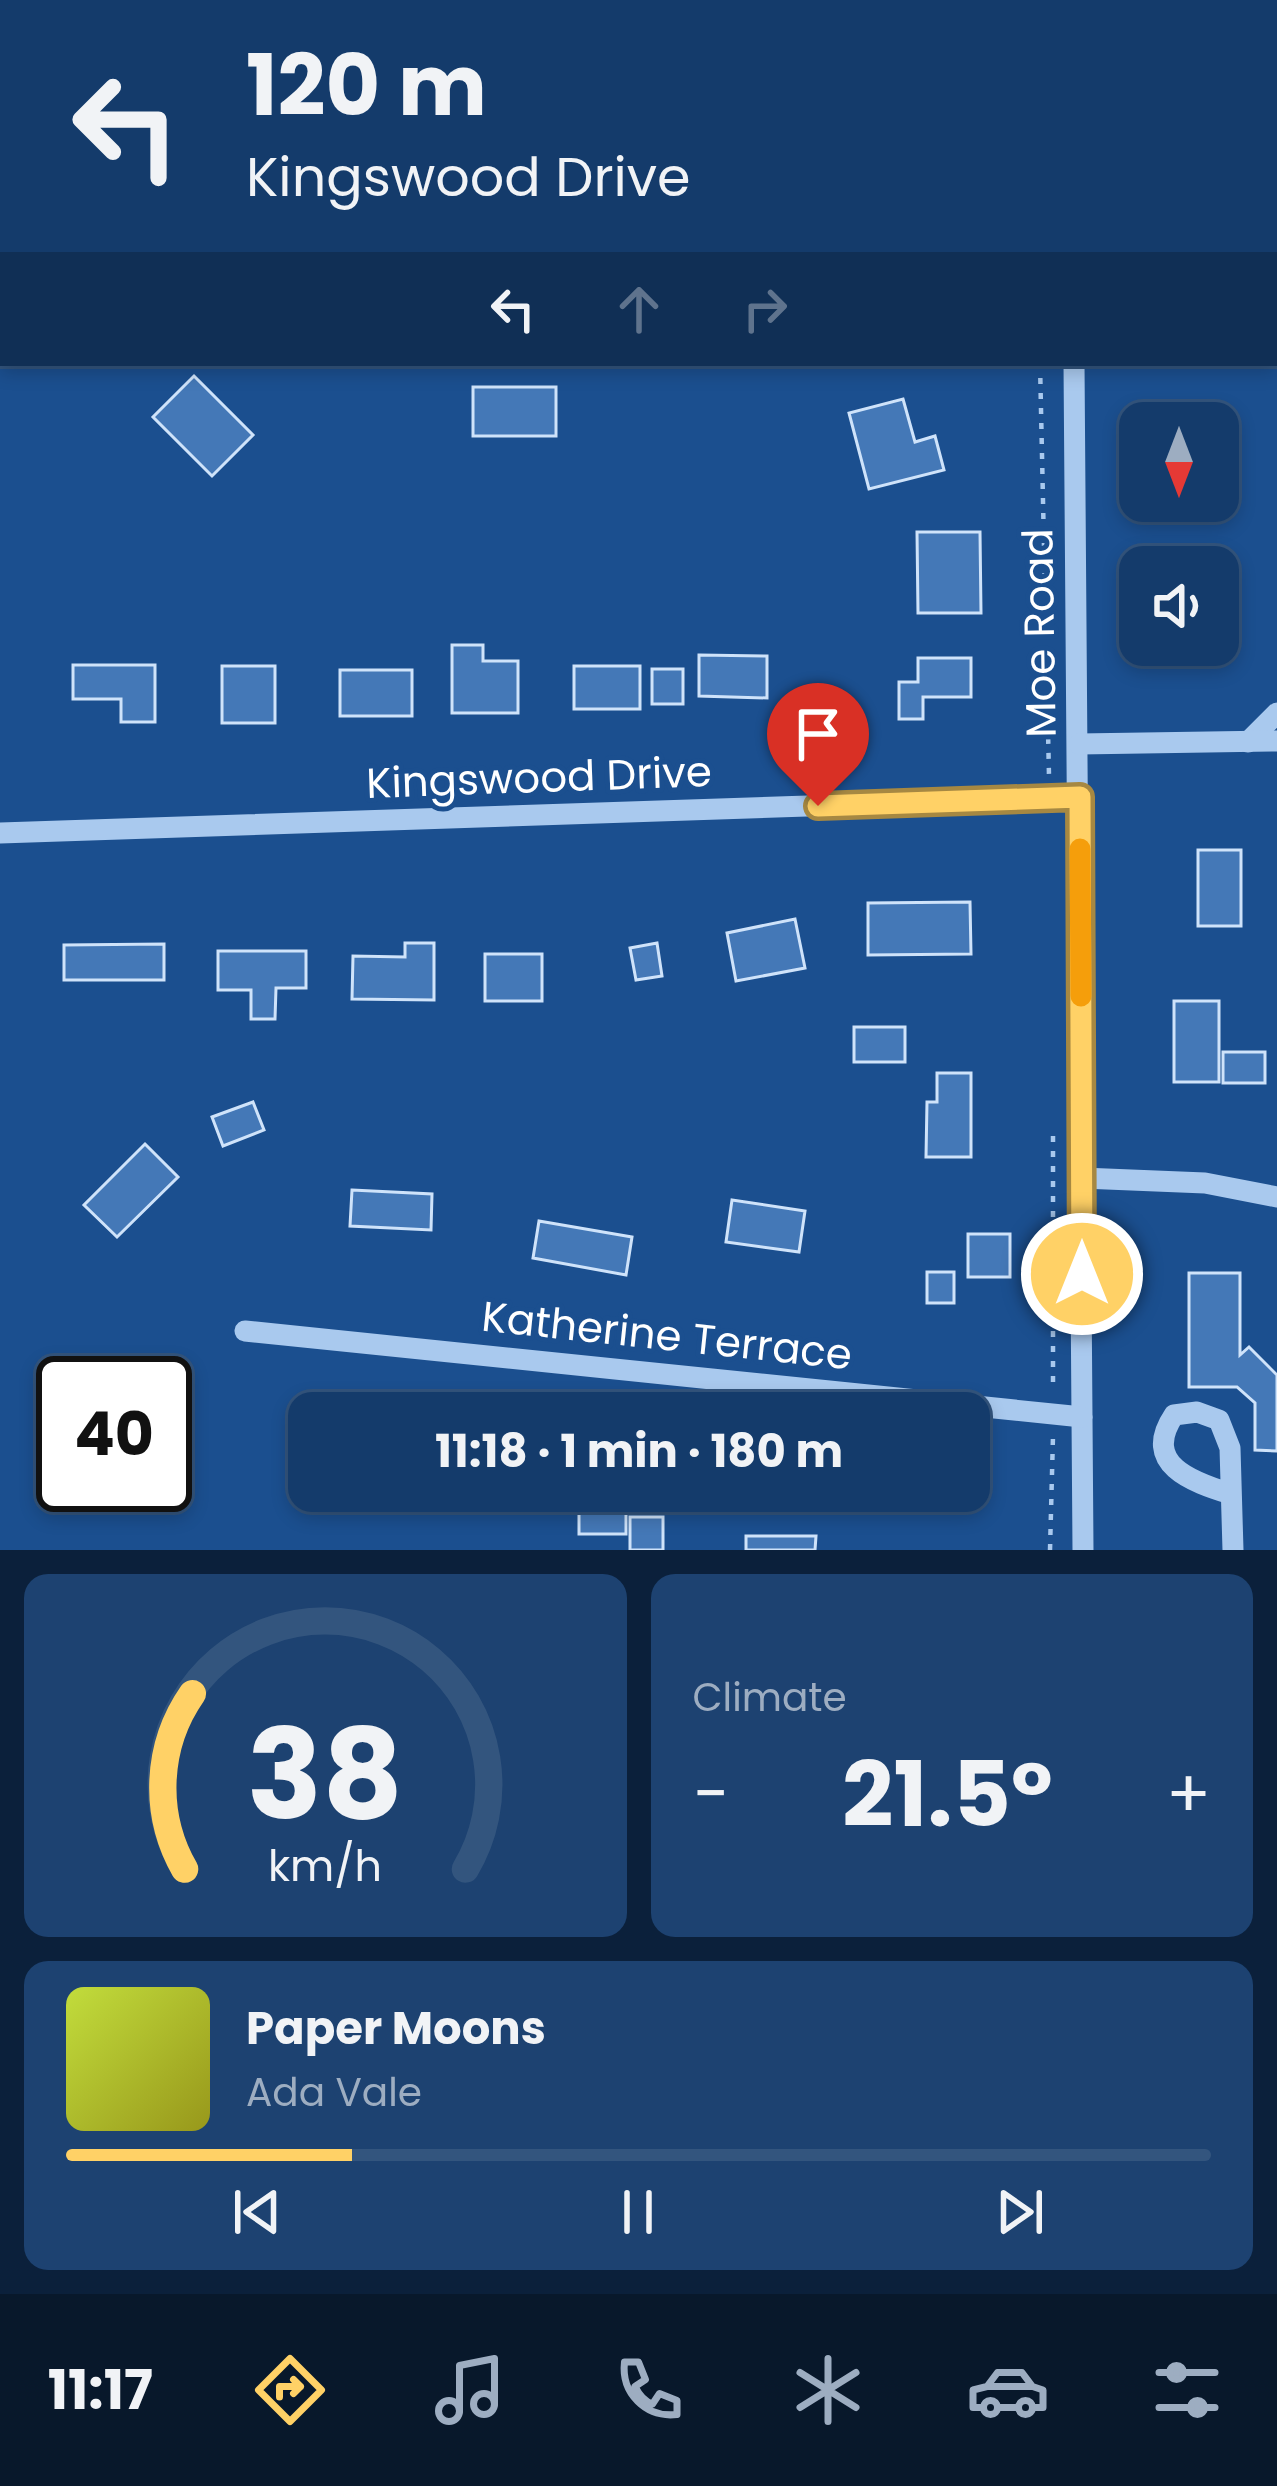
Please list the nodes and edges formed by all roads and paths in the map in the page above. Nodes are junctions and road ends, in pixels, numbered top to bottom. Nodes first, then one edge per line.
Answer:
1 (1040, 366) edge
2 (1074, 366) edge
3 (1277, 713) edge
4 (1277, 741) edge
5 (1249, 742) junction
6 (1079, 744) junction
7 (1080, 797) junction
8 (1051, 798) junction
9 (0, 833) edge
10 (1053, 1135) dead end
11 (1082, 1178) junction
12 (1277, 1197) edge
13 (245, 1331) dead end
14 (1053, 1414) junction
15 (1082, 1417) junction
16 (1231, 1494) dead end
17 (1050, 1550) edge
18 (1083, 1550) edge
19 (1233, 1550) edge

1 - 8 path
2 - 6 street, Moe Road
3 - 5 street
4 - 5 street
5 - 6 street
6 - 7 street, Moe Road
7 - 8 street, Kingswood Drive
7 - 11 street, Moe Road
8 - 9 street, Kingswood Drive
10 - 14 path
11 - 12 street
11 - 15 street, Moe Road
13 - 14 street, Katherine Terrace
14 - 15 street, Katherine Terrace
14 - 17 path
15 - 18 street, Moe Road
16 - 19 street

